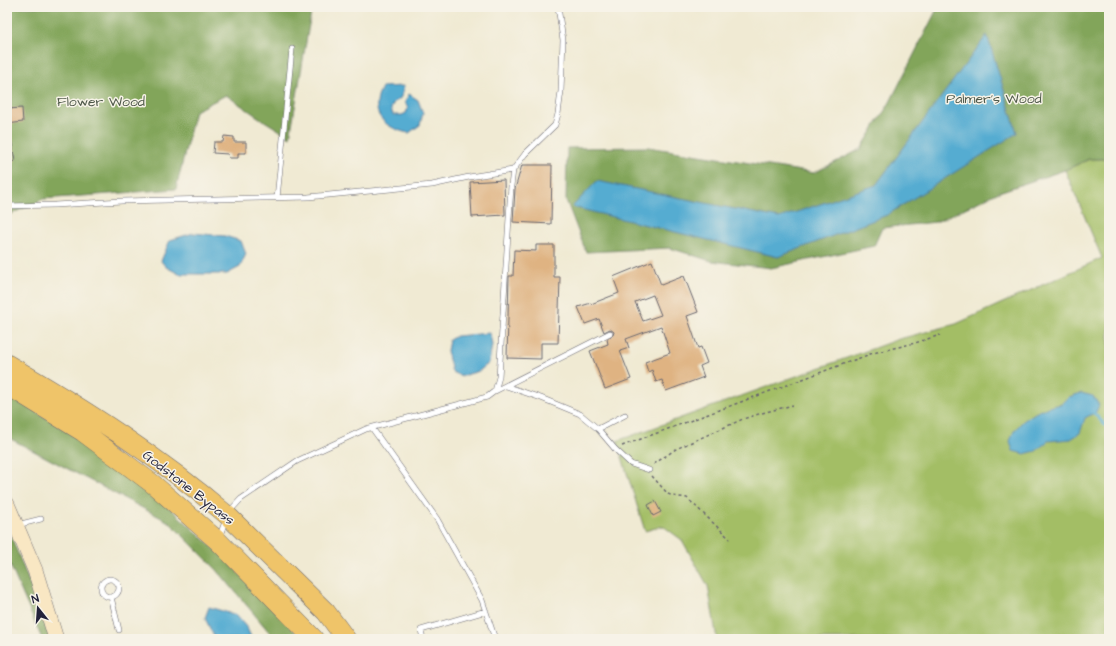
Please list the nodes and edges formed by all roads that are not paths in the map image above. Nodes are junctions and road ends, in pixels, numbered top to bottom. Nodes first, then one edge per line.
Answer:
1 (558, 7) edge
2 (292, 49) dead end
3 (513, 170) junction
4 (277, 198) junction
5 (7, 206) edge
6 (610, 333) dead end
7 (7, 364) edge
8 (7, 385) edge
9 (506, 386) junction
10 (495, 391) junction
11 (625, 415) dead end
12 (372, 428) junction
13 (598, 429) junction
14 (649, 470) road end
15 (7, 504) edge
16 (227, 514) junction
17 (41, 519) dead end
18 (12, 523) edge
19 (218, 541) junction
20 (111, 597) dead end
21 (486, 611) junction
22 (119, 630) dead end
23 (56, 639) edge
24 (314, 639) edge
25 (346, 639) edge
26 (423, 639) edge
27 (495, 639) edge

1 - 3 lane
2 - 4 lane
3 - 4 lane
3 - 10 lane
4 - 5 lane
6 - 9 lane
7 - 16 highway, Godstone Bypass
8 - 19 highway, Godstone Bypass
9 - 10 lane
9 - 13 lane
10 - 12 lane
11 - 13 lane
12 - 16 lane
12 - 21 lane
13 - 14 lane
15 - 18 street
16 - 19 lane
16 - 25 highway, Godstone Bypass
17 - 18 lane
18 - 23 street
19 - 24 highway, Godstone Bypass
20 - 22 lane
21 - 26 lane
21 - 27 lane

